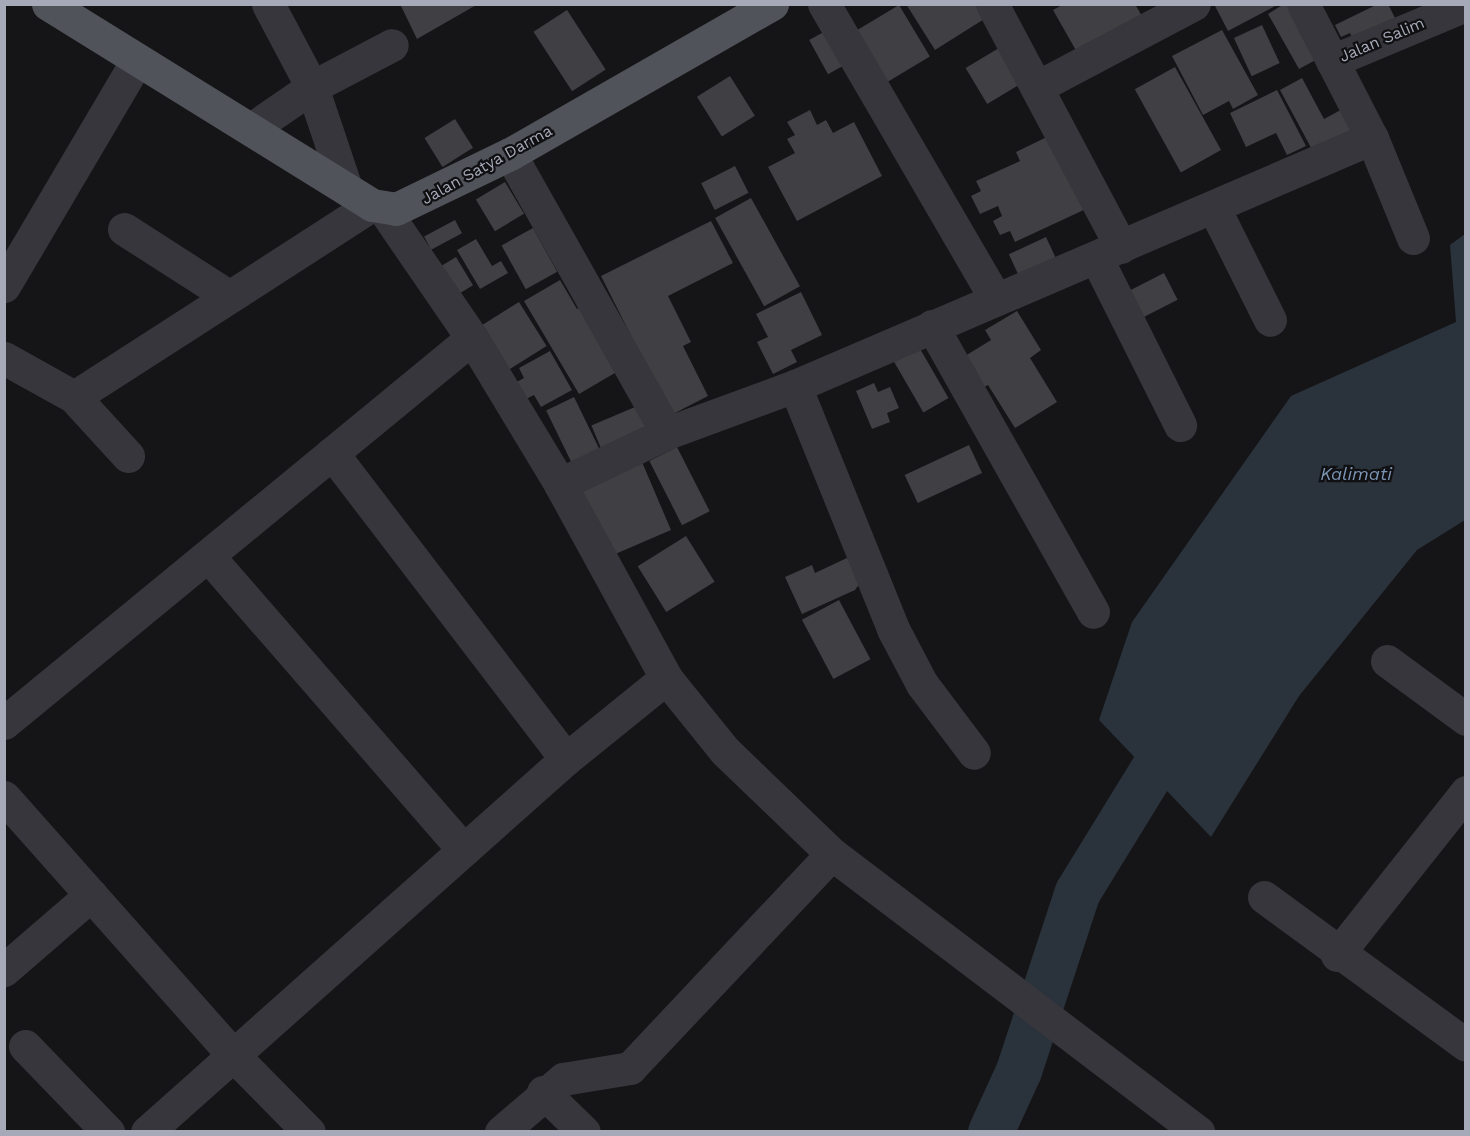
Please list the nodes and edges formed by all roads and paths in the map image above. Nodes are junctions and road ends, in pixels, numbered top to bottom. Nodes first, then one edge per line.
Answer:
1 (48, 4) edge
2 (268, 4) edge
3 (772, 4) edge
4 (824, 4) edge
5 (992, 4) edge
6 (1194, 4) edge
7 (1303, 4) edge
8 (1466, 5) edge
9 (392, 45) dead end
10 (137, 60) junction
11 (1332, 61) junction
12 (1039, 86) junction
13 (312, 87) junction
14 (251, 129) junction
15 (1372, 138) junction
16 (510, 154) junction
17 (367, 200) junction
18 (1214, 208) junction
19 (124, 229) dead end
20 (1413, 238) dead end
21 (1108, 252) junction
22 (4, 286) edge
23 (227, 295) junction
24 (995, 298) junction
25 (1270, 320) dead end
26 (932, 326) junction
27 (472, 338) junction
28 (4, 358) edge
29 (795, 387) junction
30 (74, 397) junction
31 (1180, 425) dead end
32 (667, 433) junction
33 (332, 453) junction
34 (128, 456) dead end
35 (560, 484) junction
36 (209, 557) junction
37 (1093, 612) dead end
38 (1387, 661) dead end
39 (666, 678) junction
40 (1466, 719) edge
41 (4, 723) edge
42 (974, 753) dead end
43 (566, 759) junction
44 (1466, 792) edge
45 (4, 797) edge
46 (464, 850) junction
47 (832, 854) junction
48 (92, 895) junction
49 (1264, 897) dead end
50 (1337, 955) junction
51 (4, 970) edge
52 (1466, 1045) edge
53 (25, 1046) dead end
54 (231, 1053) junction
55 (543, 1092) junction
56 (108, 1131) edge
57 (147, 1131) edge
58 (309, 1131) edge
59 (501, 1131) edge
60 (584, 1131) edge
61 (1198, 1131) edge

1 - 10 main road
2 - 13 street
3 - 16 main road, Jalan Satya Darma
4 - 24 street
5 - 12 street
6 - 12 street
7 - 11 street
8 - 11 street, Jalan Salim
9 - 13 street
10 - 14 main road
10 - 22 street
11 - 15 street
12 - 21 street
13 - 14 street
13 - 17 street
14 - 17 main road
15 - 18 street
15 - 20 street
16 - 17 main road, Jalan Satya Darma
16 - 32 street
17 - 23 street
17 - 27 street
18 - 21 street
18 - 25 street
19 - 23 street
21 - 24 street
21 - 31 street
23 - 30 street
24 - 26 street
26 - 29 street
26 - 37 street
27 - 33 street
27 - 35 street
28 - 30 street
29 - 32 street
29 - 42 street
30 - 34 street
32 - 35 street
33 - 36 street
33 - 43 street
35 - 39 street
36 - 41 street
36 - 46 street
38 - 40 street
39 - 43 street
39 - 47 street
43 - 46 street
44 - 50 street
45 - 48 street
46 - 54 street
47 - 55 street
47 - 61 street
48 - 51 street
48 - 54 street
49 - 50 street
50 - 52 street
53 - 56 street
54 - 57 street
54 - 58 street
55 - 59 street
55 - 60 street

